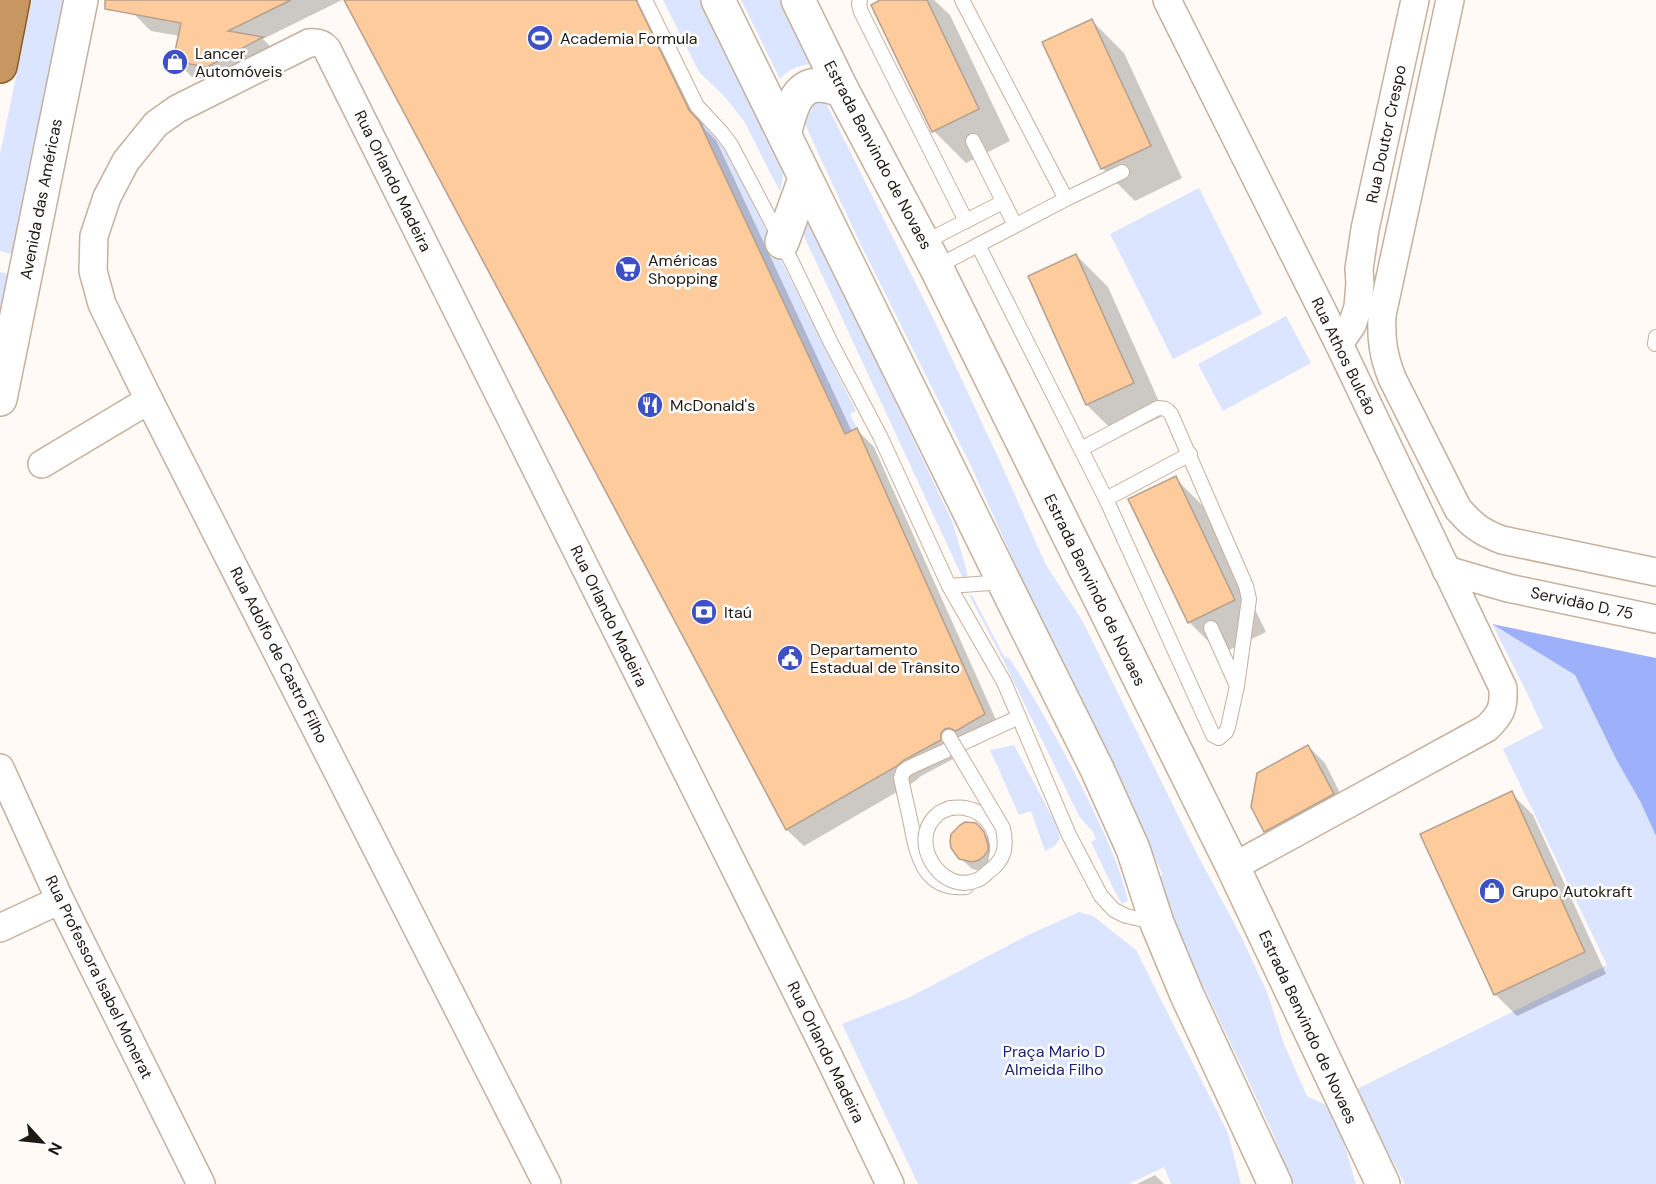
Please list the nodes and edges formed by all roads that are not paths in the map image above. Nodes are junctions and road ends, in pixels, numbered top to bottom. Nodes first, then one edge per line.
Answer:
1 (13, 0) edge
2 (81, 0) edge
3 (645, 0) edge
4 (718, 0) edge
5 (798, 0) edge
6 (860, 0) edge
7 (962, 0) edge
8 (1167, 0) edge
9 (1415, 0) edge
10 (1450, 0) edge
11 (327, 49) joint
12 (0, 66) edge
13 (842, 90) junction
14 (784, 134) junction
15 (973, 141) dead end
16 (1122, 172) dead end
17 (805, 179) junction
18 (1066, 199) junction
19 (1003, 202) junction
20 (966, 221) junction
21 (1015, 225) junction
22 (782, 242) junction
23 (978, 245) junction
24 (929, 255) junction
25 (1359, 269) junction
26 (1324, 315) junction
27 (1340, 344) junction
28 (0, 399) edge
29 (149, 400) junction
30 (1081, 449) junction
31 (1190, 454) junction
32 (42, 464) dead end
33 (1106, 499) junction
34 (1446, 570) junction
35 (1656, 572) edge
36 (1004, 582) junction
37 (949, 586) junction
38 (1508, 588) junction
39 (1463, 606) junction
40 (1656, 619) edge
41 (1211, 628) dead end
42 (1237, 686) junction
43 (1019, 717) junction
44 (949, 738) dead end
45 (0, 768) edge
46 (1233, 867) junction
47 (990, 871) junction
48 (60, 900) junction
49 (1157, 923) junction
50 (0, 928) edge
51 (201, 1184) edge
52 (547, 1184) edge
53 (890, 1184) edge
54 (1275, 1184) edge
55 (1383, 1184) edge

1 - 12 highway
2 - 28 street, Avenida das Américas
3 - 22 lane
4 - 14 street
5 - 13 street, Estrada Benvindo de Novaes
6 - 20 lane
7 - 18 lane
8 - 26 street, Rua Athos Bulcão
9 - 25 street, Rua Doutor Crespo
10 - 35 street
11 - 29 street, Rua Adolfo de Castro Filho
11 - 53 street, Rua Orlando Madeira
13 - 14 street
13 - 24 street, Estrada Benvindo de Novaes
14 - 17 street
15 - 19 lane
16 - 18 lane
17 - 22 street
17 - 36 street
18 - 21 lane
19 - 20 lane
19 - 21 lane
20 - 24 lane
21 - 23 lane
22 - 37 lane
23 - 24 lane
23 - 30 lane
24 - 46 street, Estrada Benvindo de Novaes
25 - 26 street, Rua Doutor Crespo
25 - 27 street, Rua Doutor Crespo
26 - 27 street, Rua Athos Bulcão
27 - 34 street, Rua Athos Bulcão
29 - 32 street
29 - 52 street, Rua Adolfo de Castro Filho
30 - 31 lane
30 - 33 lane
31 - 33 lane
31 - 42 lane
33 - 42 lane
34 - 38 street, Servidão D, 75
34 - 39 street, Rua Athos Bulcão
36 - 37 lane
36 - 49 street
37 - 43 lane
38 - 39 street, Servidão D, 75
38 - 40 street, Servidão D, 75
39 - 46 street, Rua Athos Bulcão
41 - 42 lane
43 - 47 lane, bridge
43 - 49 lane
44 - 47 lane, bridge
45 - 48 street, Rua Professora Isabel Monerat
46 - 55 street, Estrada Benvindo de Novaes
47 - 47 lane, bridge
48 - 50 street
48 - 51 street, Rua Professora Isabel Monerat
49 - 54 street

